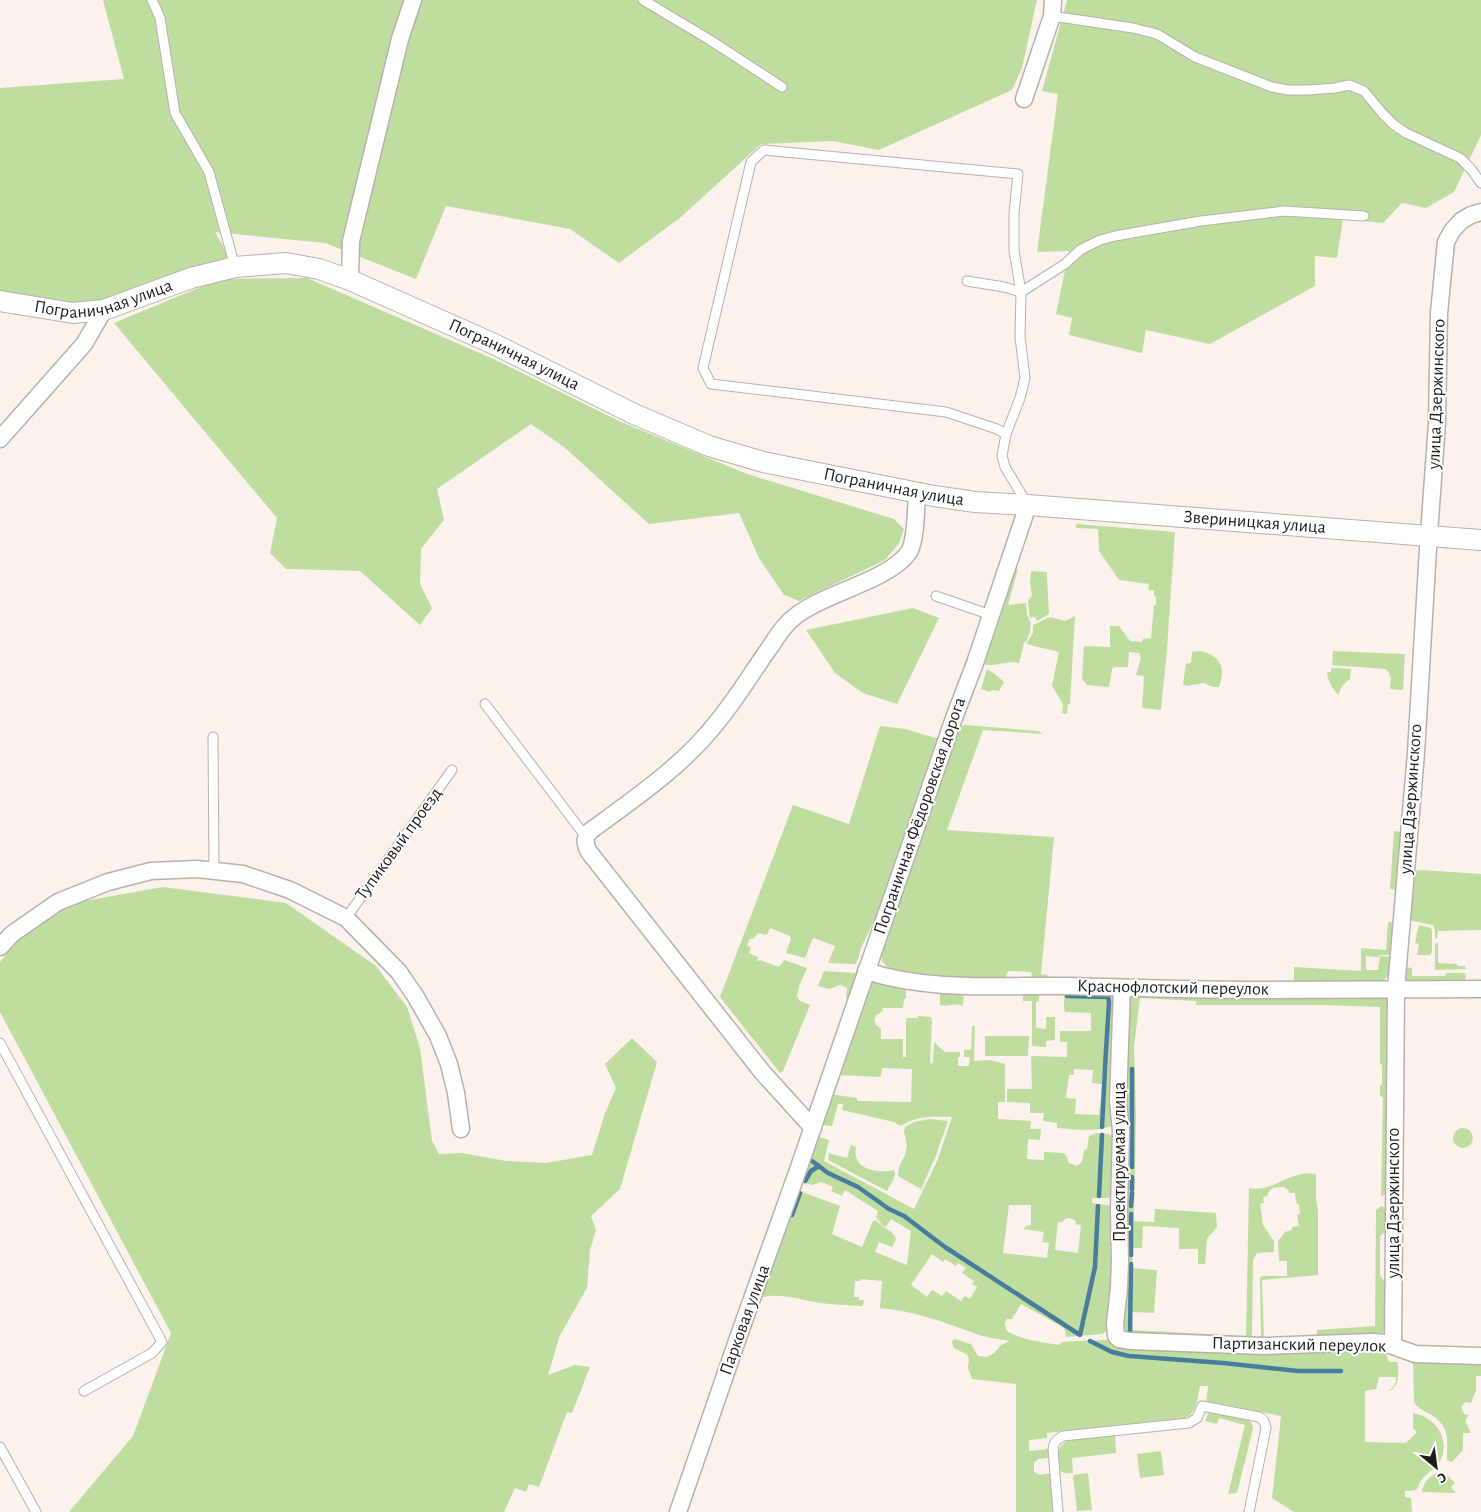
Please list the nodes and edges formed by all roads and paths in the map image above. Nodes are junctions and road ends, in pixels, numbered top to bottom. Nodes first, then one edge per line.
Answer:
1 (152, 0) edge
2 (413, 0) edge
3 (643, 0) edge
4 (1053, 8) edge
5 (782, 87) dead end
6 (1024, 99) dead end
7 (1481, 182) edge
8 (1481, 212) edge
9 (1364, 216) dead end
10 (234, 267) junction
11 (350, 280) junction
12 (967, 281) dead end
13 (1022, 292) junction
14 (0, 301) edge
15 (104, 310) junction
16 (1006, 434) junction
17 (0, 439) edge
18 (918, 492) junction
19 (1028, 505) junction
20 (1430, 536) junction
21 (1481, 540) edge
22 (936, 596) dead end
23 (991, 615) junction
24 (485, 704) dead end
25 (213, 737) dead end
26 (452, 770) dead end
27 (586, 837) junction
28 (214, 871) junction
29 (346, 918) junction
30 (0, 947) edge
31 (866, 970) junction
32 (1122, 988) junction
33 (1396, 989) junction
34 (1481, 989) edge
35 (0, 1043) edge
36 (813, 1128) junction
37 (460, 1129) dead end
38 (1116, 1336) joint
39 (1393, 1346) junction
40 (1481, 1356) edge
41 (84, 1392) dead end
42 (0, 1447) edge
43 (36, 1512) edge
44 (678, 1512) edge
45 (1058, 1512) edge
46 (1249, 1512) edge

1 - 10 lane
2 - 11 street
3 - 5 lane
4 - 6 street
4 - 7 lane
8 - 20 street, улица Дзержинского
9 - 13 lane
10 - 11 street, Пограничная улица
10 - 15 street, Пограничная улица
11 - 18 street, Пограничная улица
12 - 13 lane
13 - 16 lane
13 - 16 lane
14 - 15 street, Пограничная улица
15 - 17 street
16 - 19 lane
18 - 19 street, Пограничная улица
18 - 27 street
19 - 20 street, Звериницкая улица
19 - 23 street, Пограничная Фёдоровская дорога
20 - 21 street, Звериницкая улица
20 - 33 street, улица Дзержинского
22 - 23 lane
23 - 31 street, Пограничная Фёдоровская дорога
24 - 27 lane
25 - 28 lane
26 - 29 lane, Тупиковый проезд
27 - 36 street
28 - 29 street
28 - 30 street
29 - 37 street
31 - 32 street, Краснофлотский переулок
31 - 36 street, Пограничная Фёдоровская дорога
32 - 33 street, Краснофлотский переулок
32 - 38 street, Проектируемая улица
33 - 34 street, Краснофлотский переулок
33 - 39 street, улица Дзержинского
35 - 41 lane
36 - 44 street, Парковая улица
38 - 39 street, Партизанский переулок
39 - 40 street, Партизанский переулок
42 - 43 lane
45 - 46 lane

